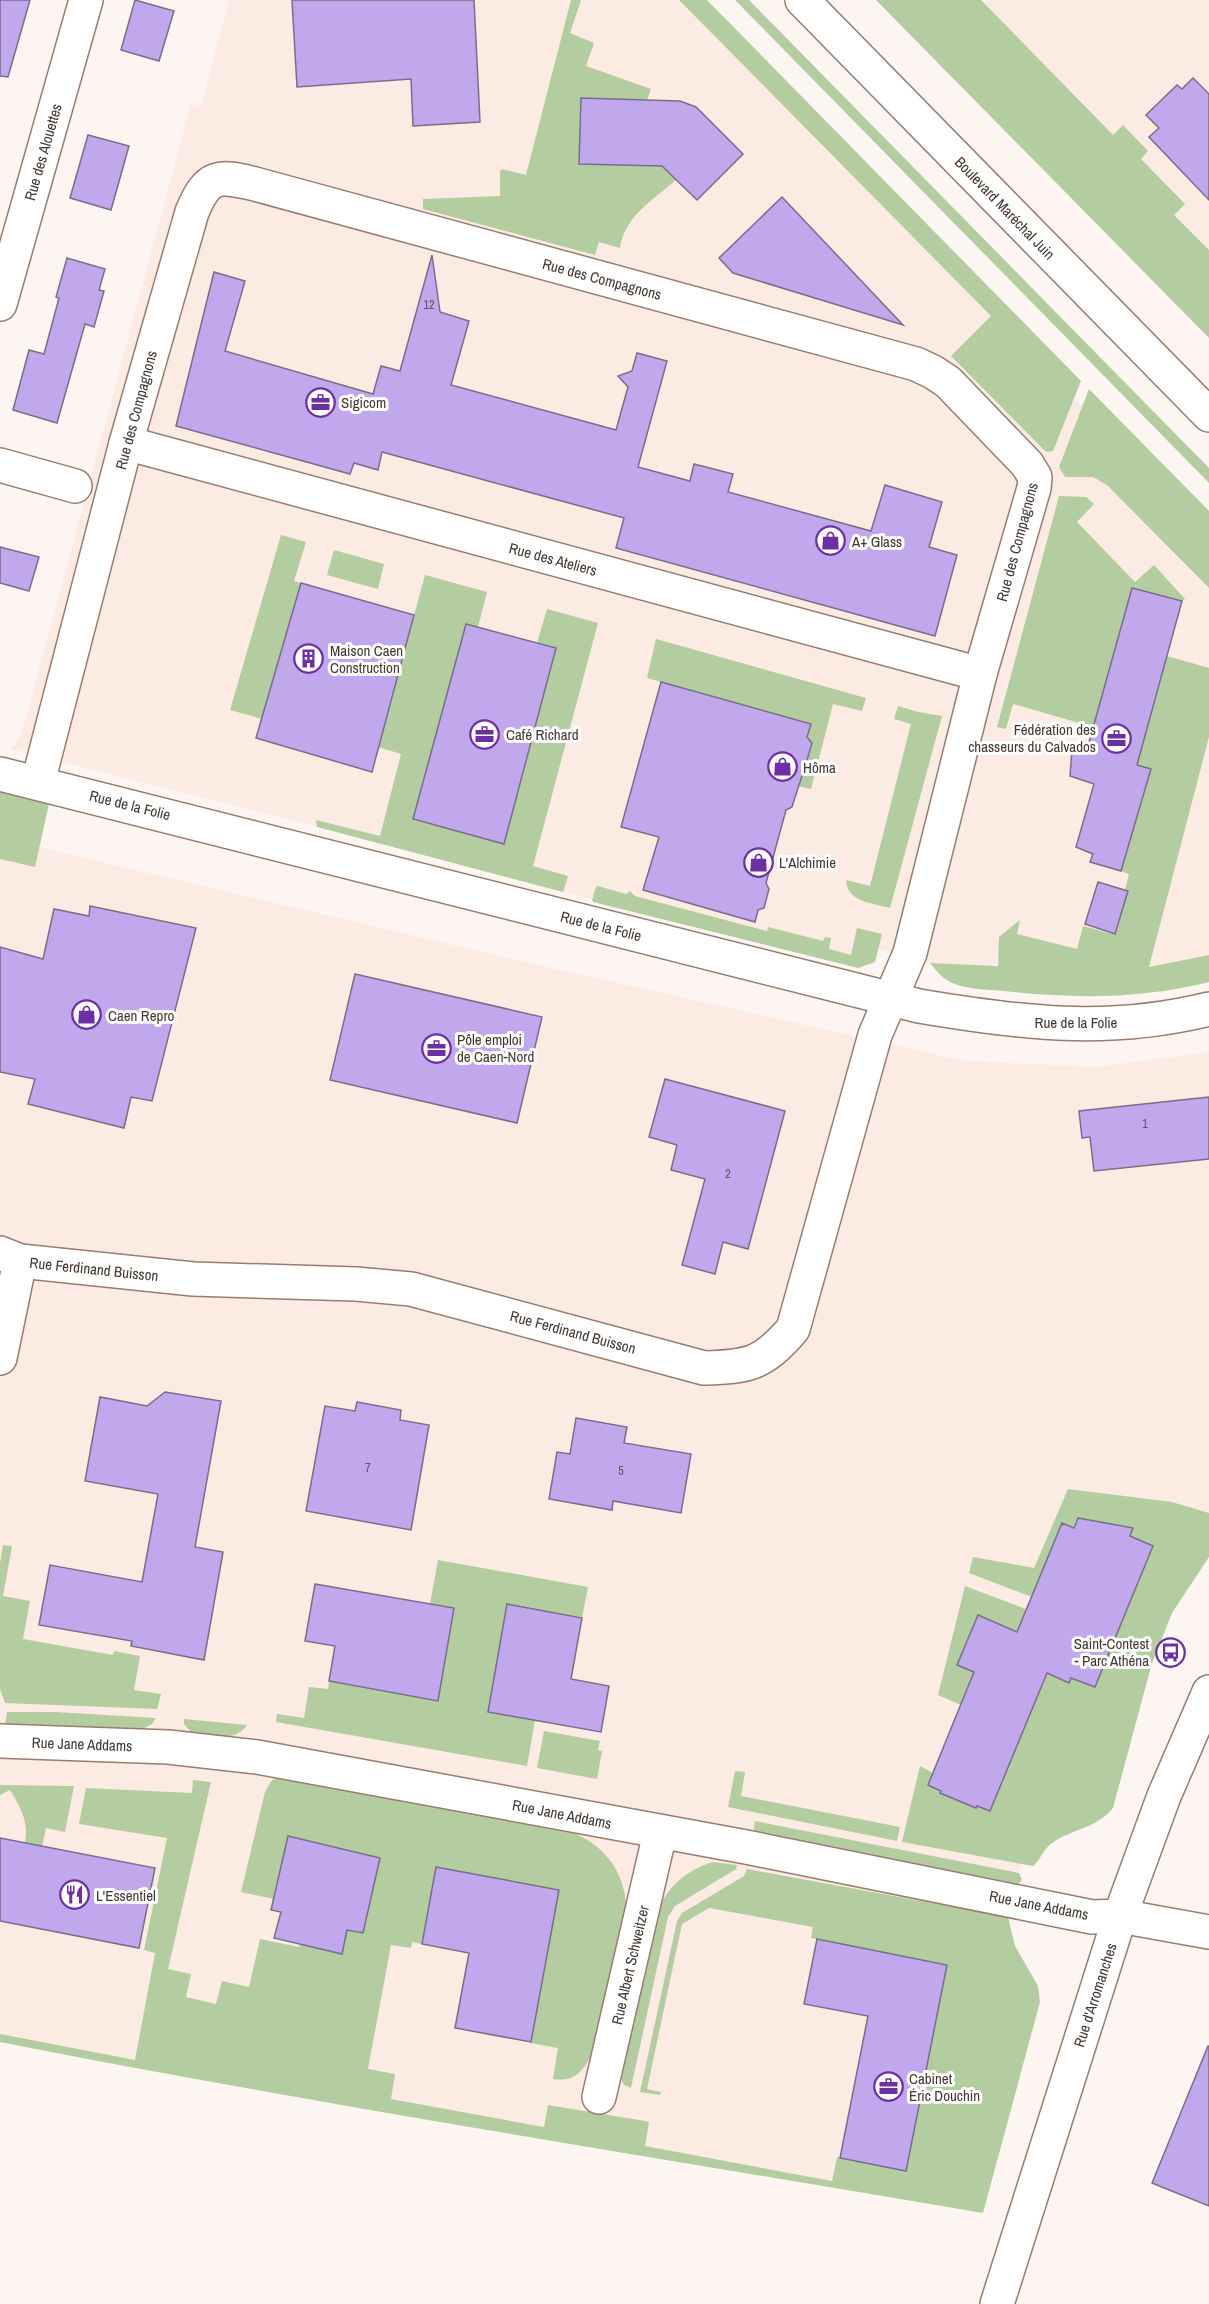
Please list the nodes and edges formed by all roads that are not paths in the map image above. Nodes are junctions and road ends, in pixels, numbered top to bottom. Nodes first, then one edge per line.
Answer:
1 (86, 0) edge
2 (802, 0) edge
3 (0, 304) edge
4 (1209, 415) edge
5 (126, 443) junction
6 (0, 465) edge
7 (75, 486) dead end
8 (980, 674) junction
9 (0, 774) edge
10 (38, 782) junction
11 (890, 999) junction
12 (1209, 1009) edge
13 (10, 1257) edge
14 (0, 1359) edge
15 (1209, 1692) edge
16 (0, 1741) edge
17 (660, 1833) junction
18 (1120, 1916) junction
19 (1209, 1932) edge
20 (599, 2097) dead end
21 (997, 2304) edge

1 - 3 street, Rue des Alouettes
2 - 4 street, Boulevard Maréchal Juin
5 - 8 street, Rue des Ateliers
5 - 8 street, Rue des Compagnons
5 - 10 street, Rue des Compagnons
6 - 7 street
8 - 11 street, Rue des Compagnons
9 - 10 street, Rue de la Folie
10 - 11 street, Rue de la Folie
11 - 12 street, Rue de la Folie
11 - 13 street, Rue Ferdinand Buisson
13 - 14 street
15 - 18 street, Rue d'Arromanches
16 - 17 street, Rue Jane Addams
17 - 18 street, Rue Jane Addams
17 - 20 street, Rue Albert Schweitzer
18 - 19 street, Rue Jane Addams
18 - 21 street, Rue d'Arromanches

